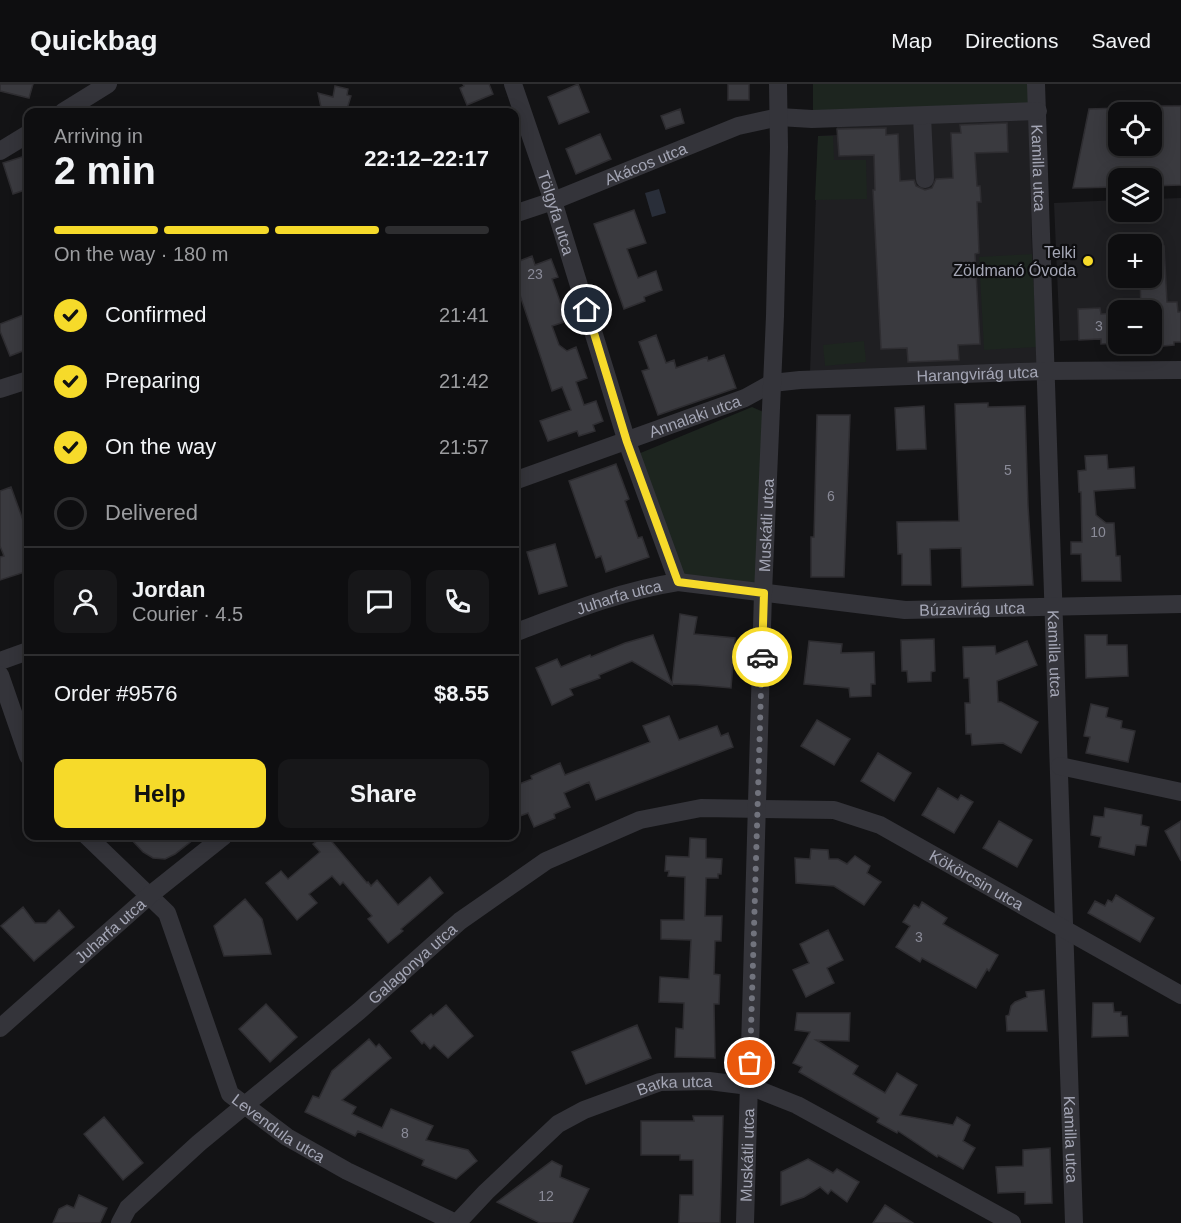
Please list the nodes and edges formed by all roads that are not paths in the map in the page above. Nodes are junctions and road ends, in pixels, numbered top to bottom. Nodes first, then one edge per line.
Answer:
1 (108, 84) edge
2 (513, 84) edge
3 (778, 84) edge
4 (1036, 84) edge
5 (69, 108) edge
6 (1038, 111) junction
7 (922, 116) junction
8 (779, 117) junction
9 (24, 136) edge
10 (0, 151) edge
11 (925, 179) dead end
12 (553, 201) junction
13 (519, 212) edge
14 (1181, 370) edge
15 (1046, 371) junction
16 (24, 381) edge
17 (772, 383) junction
18 (0, 389) edge
19 (627, 442) junction
20 (519, 479) edge
21 (678, 582) junction
22 (764, 593) junction
23 (1181, 604) edge
24 (1054, 608) junction
25 (519, 631) edge
26 (24, 652) edge
27 (0, 661) edge
28 (0, 675) edge
29 (24, 744) edge
30 (1060, 766) junction
31 (1181, 792) edge
32 (758, 809) junction
33 (91, 840) edge
34 (219, 840) edge
35 (150, 896) junction
36 (1064, 929) junction
37 (1181, 995) edge
38 (0, 1028) edge
39 (749, 1086) junction
40 (244, 1106) junction
41 (120, 1223) edge
42 (456, 1223) edge
43 (745, 1223) edge
44 (1012, 1223) edge
45 (1074, 1223) edge

1 - 5 street
2 - 12 street, Tölgyfa utca
3 - 8 street, Muskátli utca
4 - 6 street, Kamilla utca
6 - 7 street
6 - 15 street, Kamilla utca
7 - 8 street
7 - 11 street
8 - 12 street, Akácos utca
8 - 17 street, Muskátli utca
9 - 10 street
12 - 13 street, Akácos utca
12 - 19 street, Tölgyfa utca
14 - 15 street, Harangvirág utca
15 - 17 street, Harangvirág utca
15 - 24 street, Kamilla utca
16 - 18 street
17 - 19 street, Annalaki utca
17 - 22 street, Muskátli utca
19 - 20 street, Annalaki utca
19 - 21 street, Tölgyfa utca
21 - 22 street, Juharfa utca
21 - 25 street, Juharfa utca
22 - 24 street, Búzavirág utca
22 - 32 street, Muskátli utca
23 - 24 street, Búzavirág utca
24 - 30 street, Kamilla utca
26 - 27 street
28 - 29 street
30 - 31 street
30 - 36 street, Kamilla utca
32 - 36 street, Kökörcsin utca
32 - 39 street, Muskátli utca
32 - 40 street, Galagonya utca
33 - 35 street, Levendula utca
34 - 35 street, Juharfa utca
35 - 38 street, Juharfa utca
35 - 40 street, Levendula utca
36 - 37 street, Kökörcsin utca
36 - 45 street, Kamilla utca
39 - 42 street, Barka utca
39 - 43 street, Muskátli utca
39 - 44 street, Barka utca
40 - 41 street, Galagonya utca
40 - 42 street, Levendula utca

